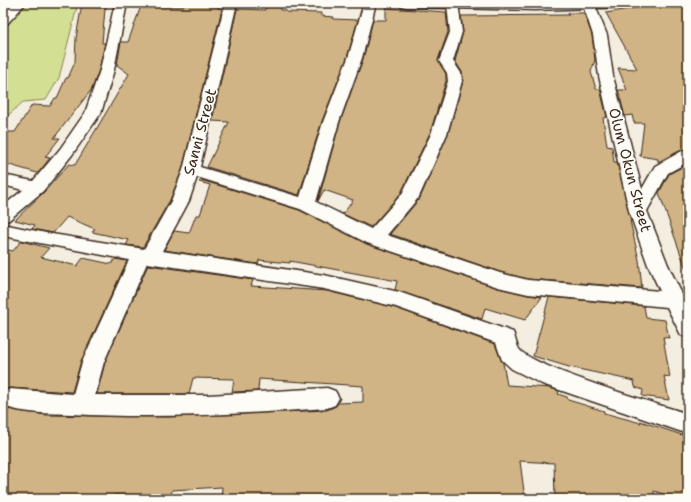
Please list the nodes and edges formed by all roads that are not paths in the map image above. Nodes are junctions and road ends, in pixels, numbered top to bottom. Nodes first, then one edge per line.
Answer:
1 (20, 3) edge
2 (122, 3) edge
3 (231, 3) edge
4 (370, 3) edge
5 (406, 3) edge
6 (526, 3) edge
7 (537, 3) edge
8 (628, 3) edge
9 (453, 5) junction
10 (589, 5) junction
11 (3, 21) edge
12 (688, 155) edge
13 (191, 170) junction
14 (3, 180) edge
15 (37, 187) junction
16 (306, 205) junction
17 (638, 211) junction
18 (3, 216) edge
19 (3, 230) edge
20 (374, 238) junction
21 (146, 255) junction
22 (675, 300) junction
23 (688, 329) edge
24 (327, 398) dead end
25 (10, 399) dead end
26 (81, 405) junction
27 (688, 424) edge

1 - 11 street
2 - 15 street
3 - 13 street, Sanni Street
4 - 16 street
5 - 9 main road
6 - 7 main road
8 - 10 main road
9 - 10 main road
9 - 20 street
10 - 17 street, Olum Okun Street
12 - 17 street
13 - 16 street
13 - 21 street, Sanni Street
14 - 15 street
15 - 18 street
16 - 20 street
17 - 22 street, Olum Okun Street
19 - 21 street
20 - 22 street
21 - 26 street, Sanni Street
21 - 27 street
22 - 23 street, Olum Okun Street
24 - 26 street
25 - 26 street

